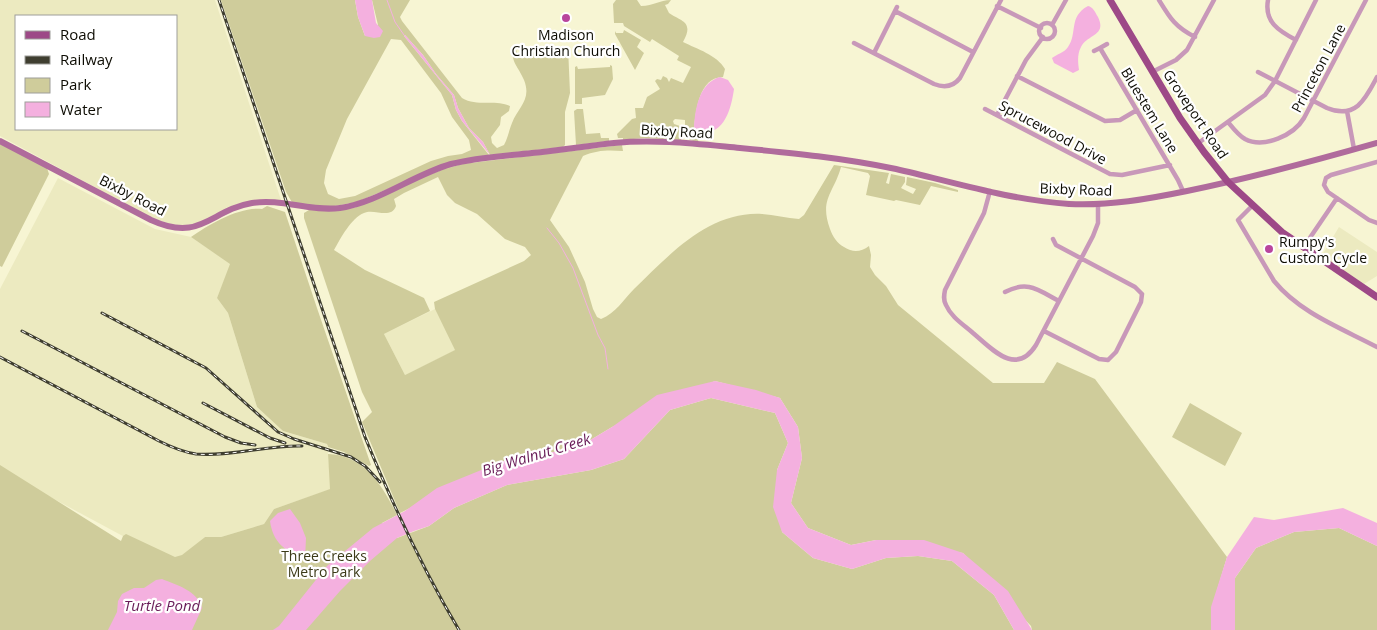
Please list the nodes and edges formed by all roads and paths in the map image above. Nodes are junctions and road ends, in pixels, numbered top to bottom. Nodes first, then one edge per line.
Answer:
1 (1000, 0) edge
2 (1066, 0) edge
3 (1110, 0) edge
4 (1159, 0) edge
5 (1214, 0) edge
6 (1268, 0) edge
7 (1316, 0) edge
8 (1366, 0) edge
9 (997, 6) junction
10 (1052, 25) junction
11 (1040, 28) junction
12 (1043, 37) junction
13 (1195, 37) junction
14 (1296, 40) junction
15 (854, 43) dead end
16 (1107, 44) dead end
17 (1100, 48) junction
18 (1094, 51) dead end
19 (973, 52) junction
20 (874, 53) junction
21 (1152, 72) junction
22 (1258, 72) dead end
23 (1018, 76) junction
24 (1377, 77) edge
25 (1275, 81) junction
26 (1313, 101) junction
27 (985, 108) dead end
28 (1138, 110) junction
29 (1347, 111) junction
30 (998, 115) junction
31 (1228, 122) junction
32 (0, 141) edge
33 (1377, 143) edge
34 (1197, 144) junction
35 (1354, 149) junction
36 (1377, 162) edge
37 (1170, 165) junction
38 (1228, 182) junction
39 (990, 191) junction
40 (1183, 192) junction
41 (1337, 198) junction
42 (1098, 204) junction
43 (1252, 206) junction
44 (1377, 223) edge
45 (1053, 239) dead end
46 (1303, 248) junction
47 (1082, 259) junction
48 (1005, 292) dead end
49 (1377, 297) edge
50 (944, 300) junction
51 (1060, 301) junction
52 (938, 302) dead end
53 (1044, 331) junction
54 (1377, 347) edge
55 (1025, 356) junction
56 (1108, 360) junction
57 (1027, 362) dead end
58 (1108, 366) dead end

1 - 9 street
2 - 10 street
3 - 21 main road, Groveport Road
4 - 13 street
5 - 13 street
6 - 14 street
7 - 14 street
8 - 26 street, Princeton Lane
9 - 11 street
9 - 19 street
10 - 11 street
10 - 12 street
11 - 12 street
12 - 23 street
13 - 21 street
14 - 25 street
15 - 20 street
16 - 17 street
17 - 18 street
17 - 28 street, Bluestem Lane
19 - 20 street
19 - 20 street
21 - 34 main road, Groveport Road
22 - 25 street
23 - 28 street
23 - 30 street
24 - 29 street
25 - 26 street
25 - 31 street
26 - 29 street
26 - 31 street, Princeton Lane
27 - 30 street, Sprucewood Drive
28 - 37 street, Bluestem Lane
29 - 35 street
30 - 37 street, Sprucewood Drive
31 - 34 street
32 - 39 street, Bixby Road
33 - 35 street, Bixby Road
34 - 38 main road, Groveport Road
35 - 38 street, Bixby Road
36 - 41 street
37 - 40 street, Bluestem Lane
38 - 40 street, Bixby Road
38 - 43 main road, Groveport Road
39 - 42 street, Bixby Road
39 - 50 street
40 - 42 street, Bixby Road
41 - 44 street
41 - 46 street
42 - 47 street
43 - 46 main road, Groveport Road
43 - 54 street
45 - 47 street
46 - 49 main road, Groveport Road
47 - 51 street
47 - 56 street
48 - 51 street
50 - 52 street
50 - 55 street
51 - 53 street
53 - 55 street
53 - 56 street
55 - 57 street
56 - 58 street

